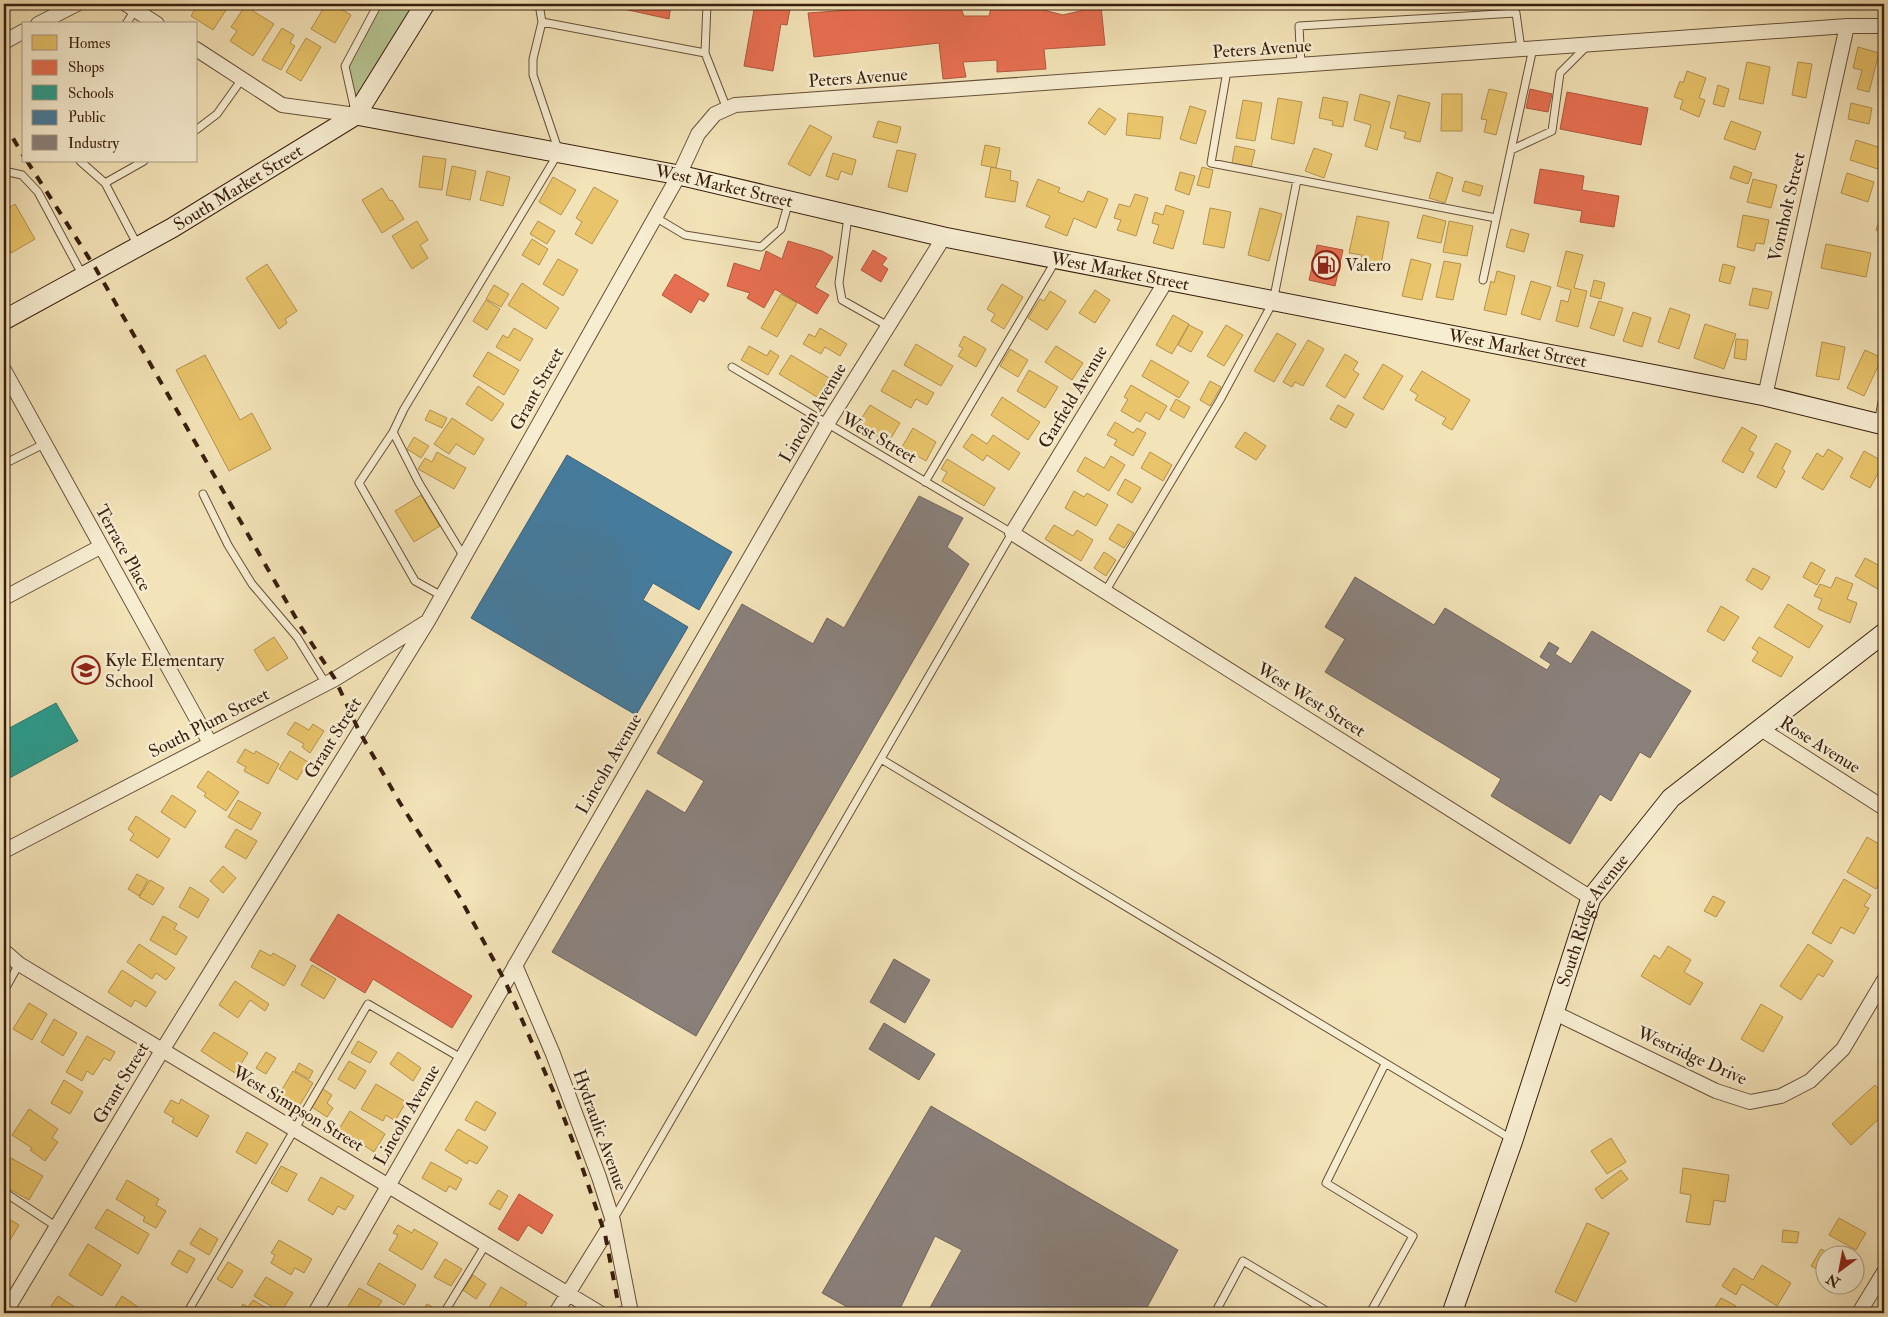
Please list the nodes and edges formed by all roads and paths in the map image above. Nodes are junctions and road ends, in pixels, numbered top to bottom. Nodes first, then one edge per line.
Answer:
1 (77, 4) edge
2 (378, 4) edge
3 (425, 4) edge
4 (539, 4) edge
5 (707, 4) edge
6 (130, 7) edge
7 (42, 22) edge
8 (126, 22) edge
9 (153, 22) edge
10 (542, 22) junction
11 (1847, 26) junction
12 (1884, 26) edge
13 (22, 32) edge
14 (4, 42) edge
15 (1589, 44) junction
16 (1527, 49) junction
17 (198, 50) edge
18 (705, 53) junction
19 (1301, 65) junction
20 (1227, 71) junction
21 (242, 79) junction
22 (727, 109) junction
23 (356, 115) junction
24 (198, 128) edge
25 (1511, 150) junction
26 (559, 152) junction
27 (81, 162) edge
28 (142, 162) edge
29 (4, 171) edge
30 (679, 175) junction
31 (1297, 180) junction
32 (104, 183) junction
33 (789, 200) junction
34 (848, 214) junction
35 (655, 217) junction
36 (1496, 218) junction
37 (944, 237) junction
38 (138, 246) junction
39 (1056, 259) junction
40 (83, 276) junction
41 (1483, 280) dead end
42 (1166, 281) junction
43 (1273, 302) junction
44 (4, 320) edge
45 (888, 326) junction
46 (732, 367) dead end
47 (4, 370) edge
48 (1884, 392) edge
49 (1765, 396) junction
50 (827, 424) junction
51 (1881, 424) edge
52 (393, 432) junction
53 (44, 444) junction
54 (4, 464) edge
55 (926, 482) junction
56 (203, 494) dead end
57 (1012, 533) junction
58 (100, 547) junction
59 (464, 557) junction
60 (1105, 592) junction
61 (442, 596) junction
62 (4, 598) edge
63 (428, 621) junction
64 (1884, 633) edge
65 (326, 684) junction
66 (1761, 729) junction
67 (210, 743) junction
68 (881, 759) junction
69 (1884, 808) edge
70 (4, 851) edge
71 (1591, 898) junction
72 (4, 951) edge
73 (20, 964) junction
74 (515, 965) junction
75 (1884, 980) edge
76 (4, 991) edge
77 (1555, 1013) junction
78 (163, 1049) junction
79 (462, 1058) junction
80 (1385, 1064) junction
81 (295, 1129) junction
82 (1513, 1140) junction
83 (388, 1186) junction
84 (4, 1192) edge
85 (613, 1220) junction
86 (57, 1227) junction
87 (486, 1244) junction
88 (1884, 1272) edge
89 (568, 1293) junction
90 (5, 1313) edge
91 (187, 1313) edge
92 (315, 1313) edge
93 (444, 1313) edge
94 (556, 1313) edge
95 (600, 1313) edge
96 (631, 1313) edge
97 (1215, 1313) edge
98 (1330, 1313) edge
99 (1370, 1313) edge
100 (1452, 1313) edge
101 (1859, 1313) edge

1 - 7 street
2 - 23 lane
3 - 23 main road, South Market Street
4 - 10 lane
5 - 18 lane
6 - 8 lane
6 - 9 street
10 - 18 lane
10 - 26 lane
11 - 12 street, Peters Avenue
11 - 15 street, Peters Avenue
11 - 49 street, Vornholt Street
13 - 14 street
15 - 16 street, Peters Avenue
15 - 25 lane
16 - 19 street, Peters Avenue
16 - 19 lane
16 - 25 lane
17 - 21 street
18 - 22 lane
19 - 20 street, Peters Avenue
20 - 22 street, Peters Avenue
20 - 31 lane
21 - 23 street
21 - 24 lane
22 - 30 street, Peters Avenue
23 - 26 main road, West Market Street
23 - 38 main road, South Market Street
25 - 36 lane
26 - 30 main road, West Market Street
26 - 52 lane
27 - 32 lane
28 - 32 lane
29 - 40 lane
30 - 33 main road, West Market Street
30 - 35 street, Grant Street
31 - 36 lane
31 - 43 lane
32 - 38 lane
33 - 34 main road, West Market Street
33 - 35 lane
34 - 37 main road, West Market Street
34 - 45 lane
35 - 59 street, Grant Street
36 - 41 lane
37 - 39 main road, West Market Street
37 - 45 street, Lincoln Avenue
38 - 40 main road, South Market Street
39 - 42 main road, West Market Street
39 - 55 lane
40 - 44 main road, South Market Street
42 - 43 main road, West Market Street
42 - 57 street, Garfield Avenue
43 - 49 main road, West Market Street
43 - 60 lane
45 - 50 street, Lincoln Avenue
46 - 50 lane, West Street
47 - 53 street, Terrace Place
48 - 51 lane
49 - 51 main road, West Market Street
50 - 55 lane, West Street
50 - 74 street, Lincoln Avenue
52 - 59 lane
52 - 61 lane
53 - 54 lane
53 - 58 street, Terrace Place
55 - 57 lane, West Street
56 - 65 lane
57 - 60 street, West West Street
57 - 68 lane
58 - 62 street
58 - 67 street, Terrace Place
59 - 61 street, Grant Street
60 - 71 street, West West Street
61 - 63 street, Grant Street
63 - 65 street, South Plum Street
63 - 78 street, Grant Street
64 - 66 main road, South Ridge Avenue
65 - 67 street, South Plum Street
66 - 69 street, Rose Avenue
66 - 71 main road, South Ridge Avenue
67 - 70 street, South Plum Street
68 - 80 lane
68 - 85 lane
71 - 77 main road, South Ridge Avenue
72 - 73 street, West Simpson Street
73 - 76 lane
73 - 78 street, West Simpson Street
74 - 79 street, Lincoln Avenue
74 - 85 street, Hydraulic Avenue
75 - 77 street, Westridge Drive
77 - 82 main road, South Ridge Avenue
78 - 81 street, West Simpson Street
78 - 86 street, Grant Street
79 - 81 lane
79 - 83 street, Lincoln Avenue
80 - 82 lane
80 - 99 lane
81 - 83 street, West Simpson Street
81 - 91 lane
82 - 100 main road, South Ridge Avenue
83 - 87 street, West Simpson Street
83 - 92 street, Lincoln Avenue
84 - 86 lane
85 - 89 street
85 - 96 street, Hydraulic Avenue
86 - 90 street, Grant Street
87 - 89 street, West Simpson Street
87 - 93 lane
88 - 101 street
89 - 94 street
89 - 95 street, West Simpson Street
97 - 98 lane

